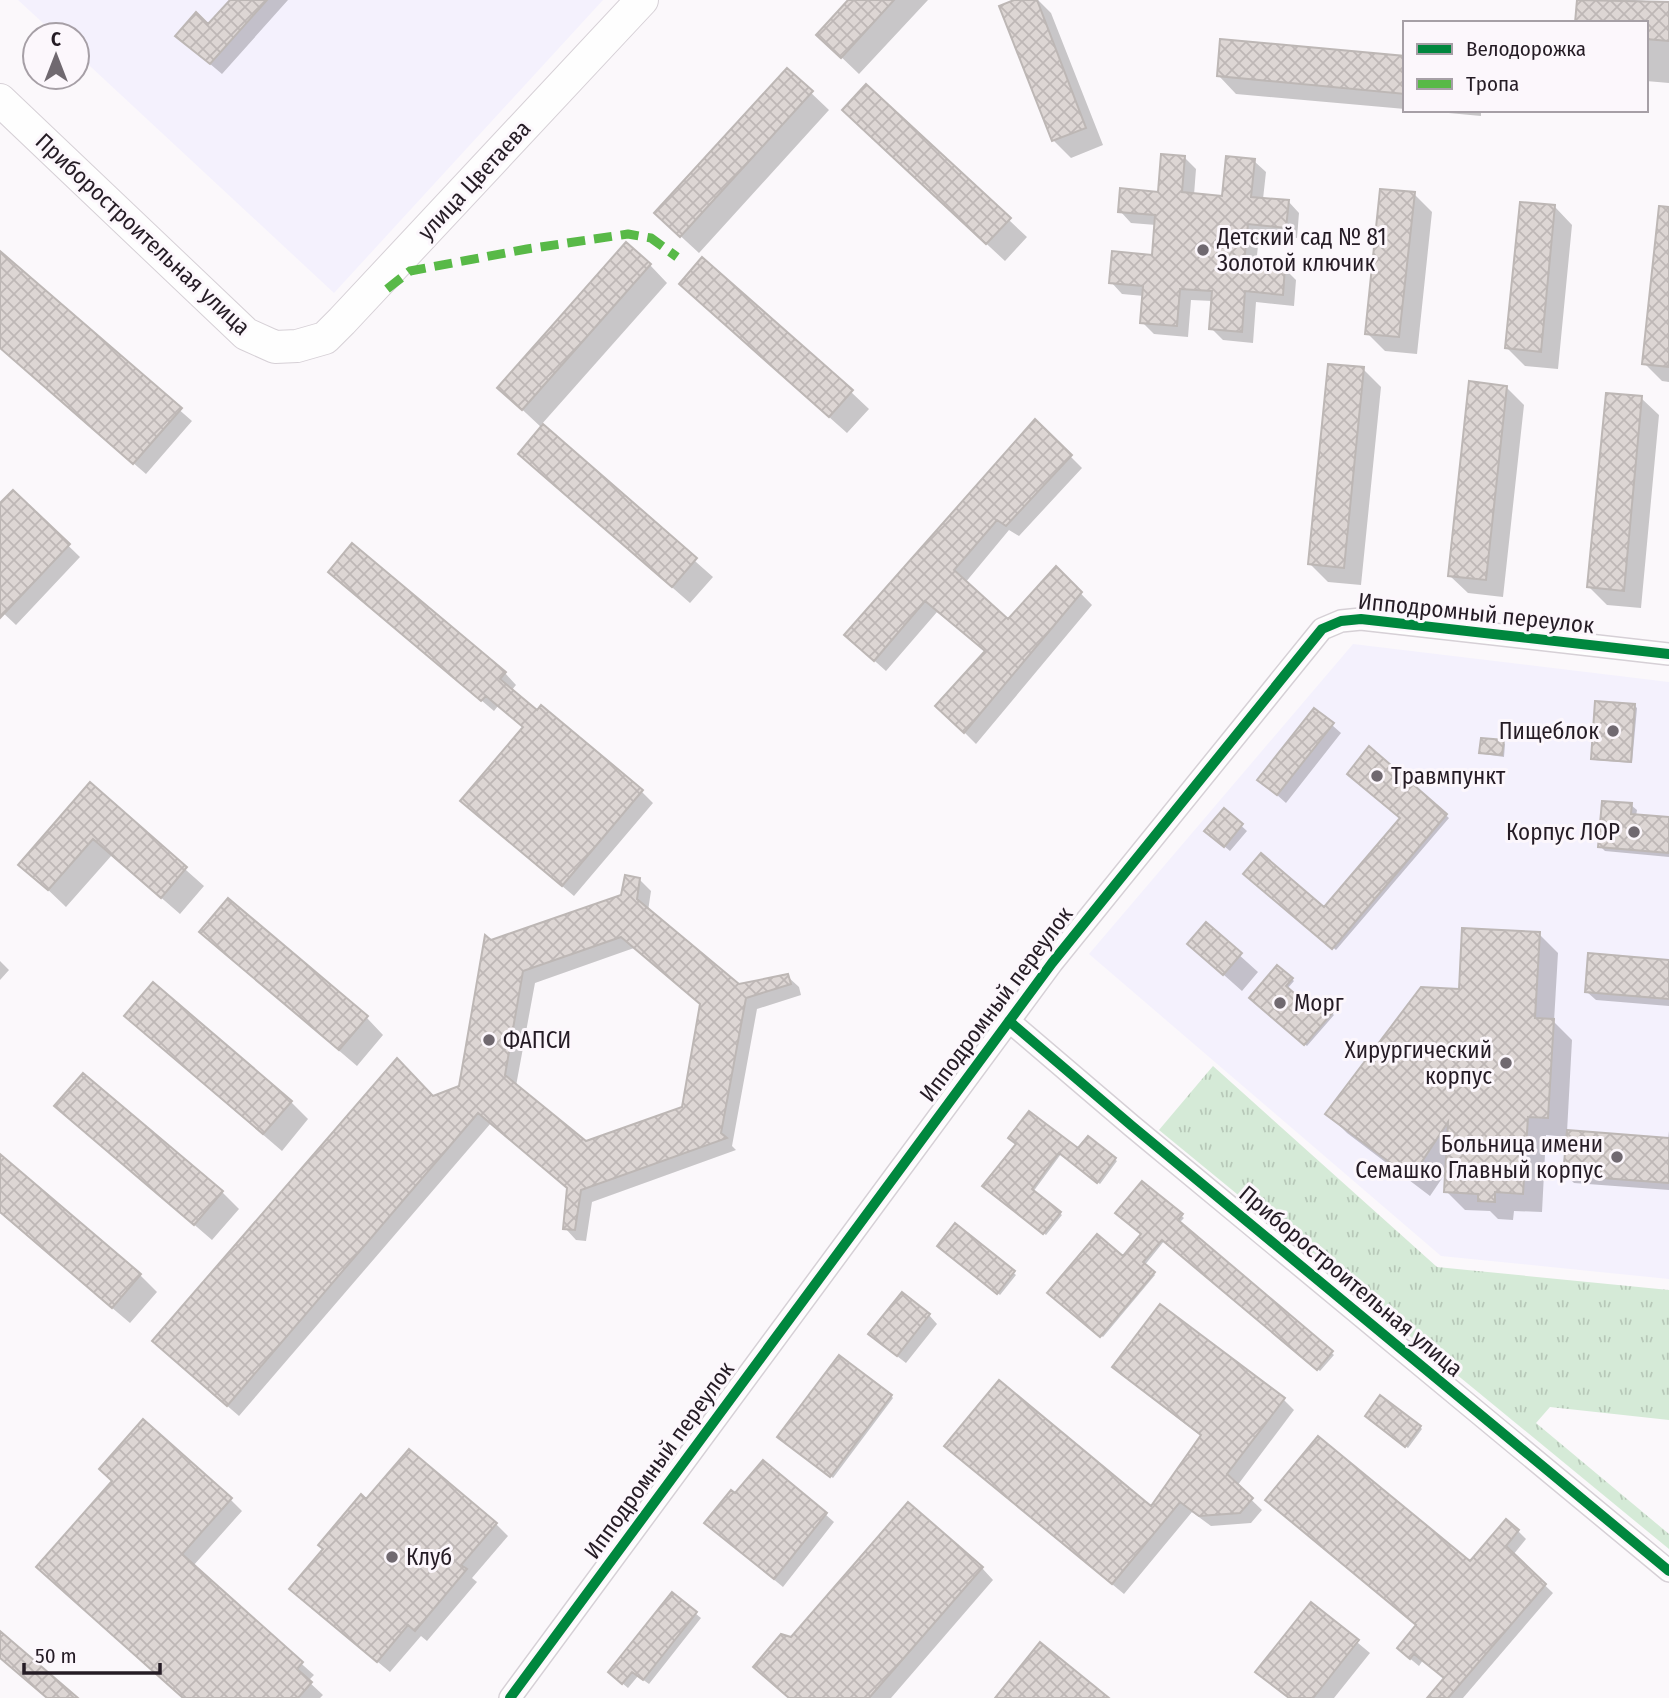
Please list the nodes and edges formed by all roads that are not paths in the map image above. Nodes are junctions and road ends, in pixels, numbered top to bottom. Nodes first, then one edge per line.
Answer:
1 (642, 0) edge
2 (0, 100) edge
3 (297, 346) joint
4 (1669, 654) edge
5 (1009, 1021) junction
6 (1669, 1571) edge
7 (510, 1698) edge

1 - 3 main road, улица Цветаева
2 - 3 main road, Приборостроительная улица
4 - 5 street, Ипподромный переулок
5 - 6 street, Приборостроительная улица
5 - 7 street, Ипподромный переулок

